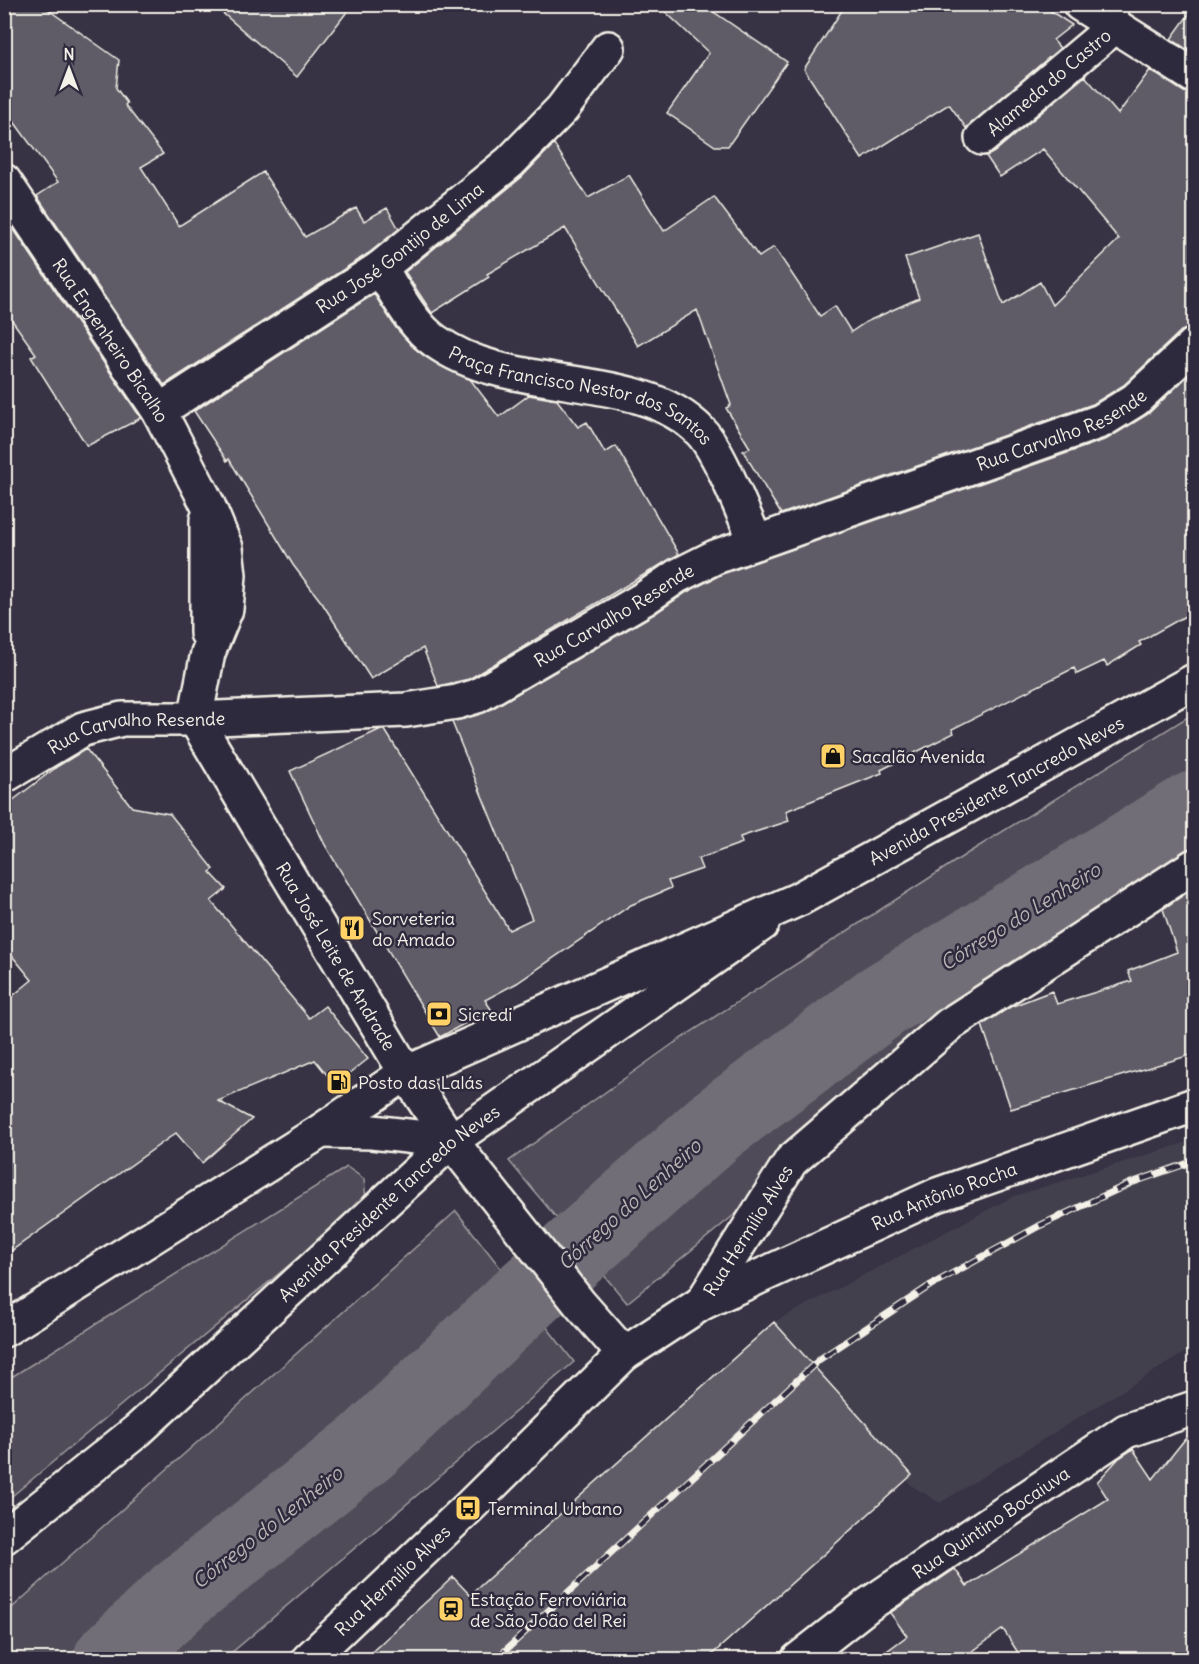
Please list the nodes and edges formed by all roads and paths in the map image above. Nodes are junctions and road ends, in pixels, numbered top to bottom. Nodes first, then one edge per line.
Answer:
1 (1080, 4) edge
2 (1111, 15) edge
3 (608, 48) dead end
4 (1194, 76) edge
5 (982, 138) dead end
6 (4, 181) edge
7 (380, 268) junction
8 (1194, 345) edge
9 (159, 411) junction
10 (756, 542) junction
11 (1194, 681) edge
12 (195, 719) junction
13 (4, 776) edge
14 (1194, 866) edge
15 (799, 899) junction
16 (406, 1073) junction
17 (1194, 1105) edge
18 (321, 1131) junction
19 (455, 1147) junction
20 (702, 1303) junction
21 (4, 1330) edge
22 (624, 1354) junction
23 (1194, 1408) edge
24 (4, 1537) edge
25 (308, 1659) edge
26 (798, 1659) edge

1 - 2 main road
2 - 4 main road
2 - 5 main road, Alameda do Castro
3 - 7 main road, Rua José Gontijo de Lima
6 - 9 main road, Rua Engenheiro Bicalho
7 - 9 main road, Rua José Gontijo de Lima
7 - 10 main road, Praça Francisco Nestor dos Santos
8 - 10 main road, Rua Carvalho Resende
9 - 12 main road, Rua Engenheiro Bicalho
10 - 12 main road, Rua Carvalho Resende
11 - 15 main road, Avenida Presidente Tancredo Neves
12 - 13 main road, Rua Carvalho Resende
12 - 16 main road, Rua José Leite de Andrade
14 - 20 main road, Rua Hermílio Alves
15 - 16 main road, Avenida Presidente Tancredo Neves
15 - 19 main road, Avenida Presidente Tancredo Neves
16 - 18 main road, Avenida Presidente Tancredo Neves
16 - 19 main road, Rua José Leite de Andrade
17 - 20 main road, Rua Antônio Rocha
18 - 19 main road
18 - 21 main road, Avenida Presidente Tancredo Neves
19 - 22 main road, Rua José Leite de Andrade
19 - 24 main road, Avenida Presidente Tancredo Neves
20 - 22 main road, Rua Hermílio Alves
22 - 25 main road, Rua Hermílio Alves
23 - 26 main road, Rua Quintino Bocaiuva

